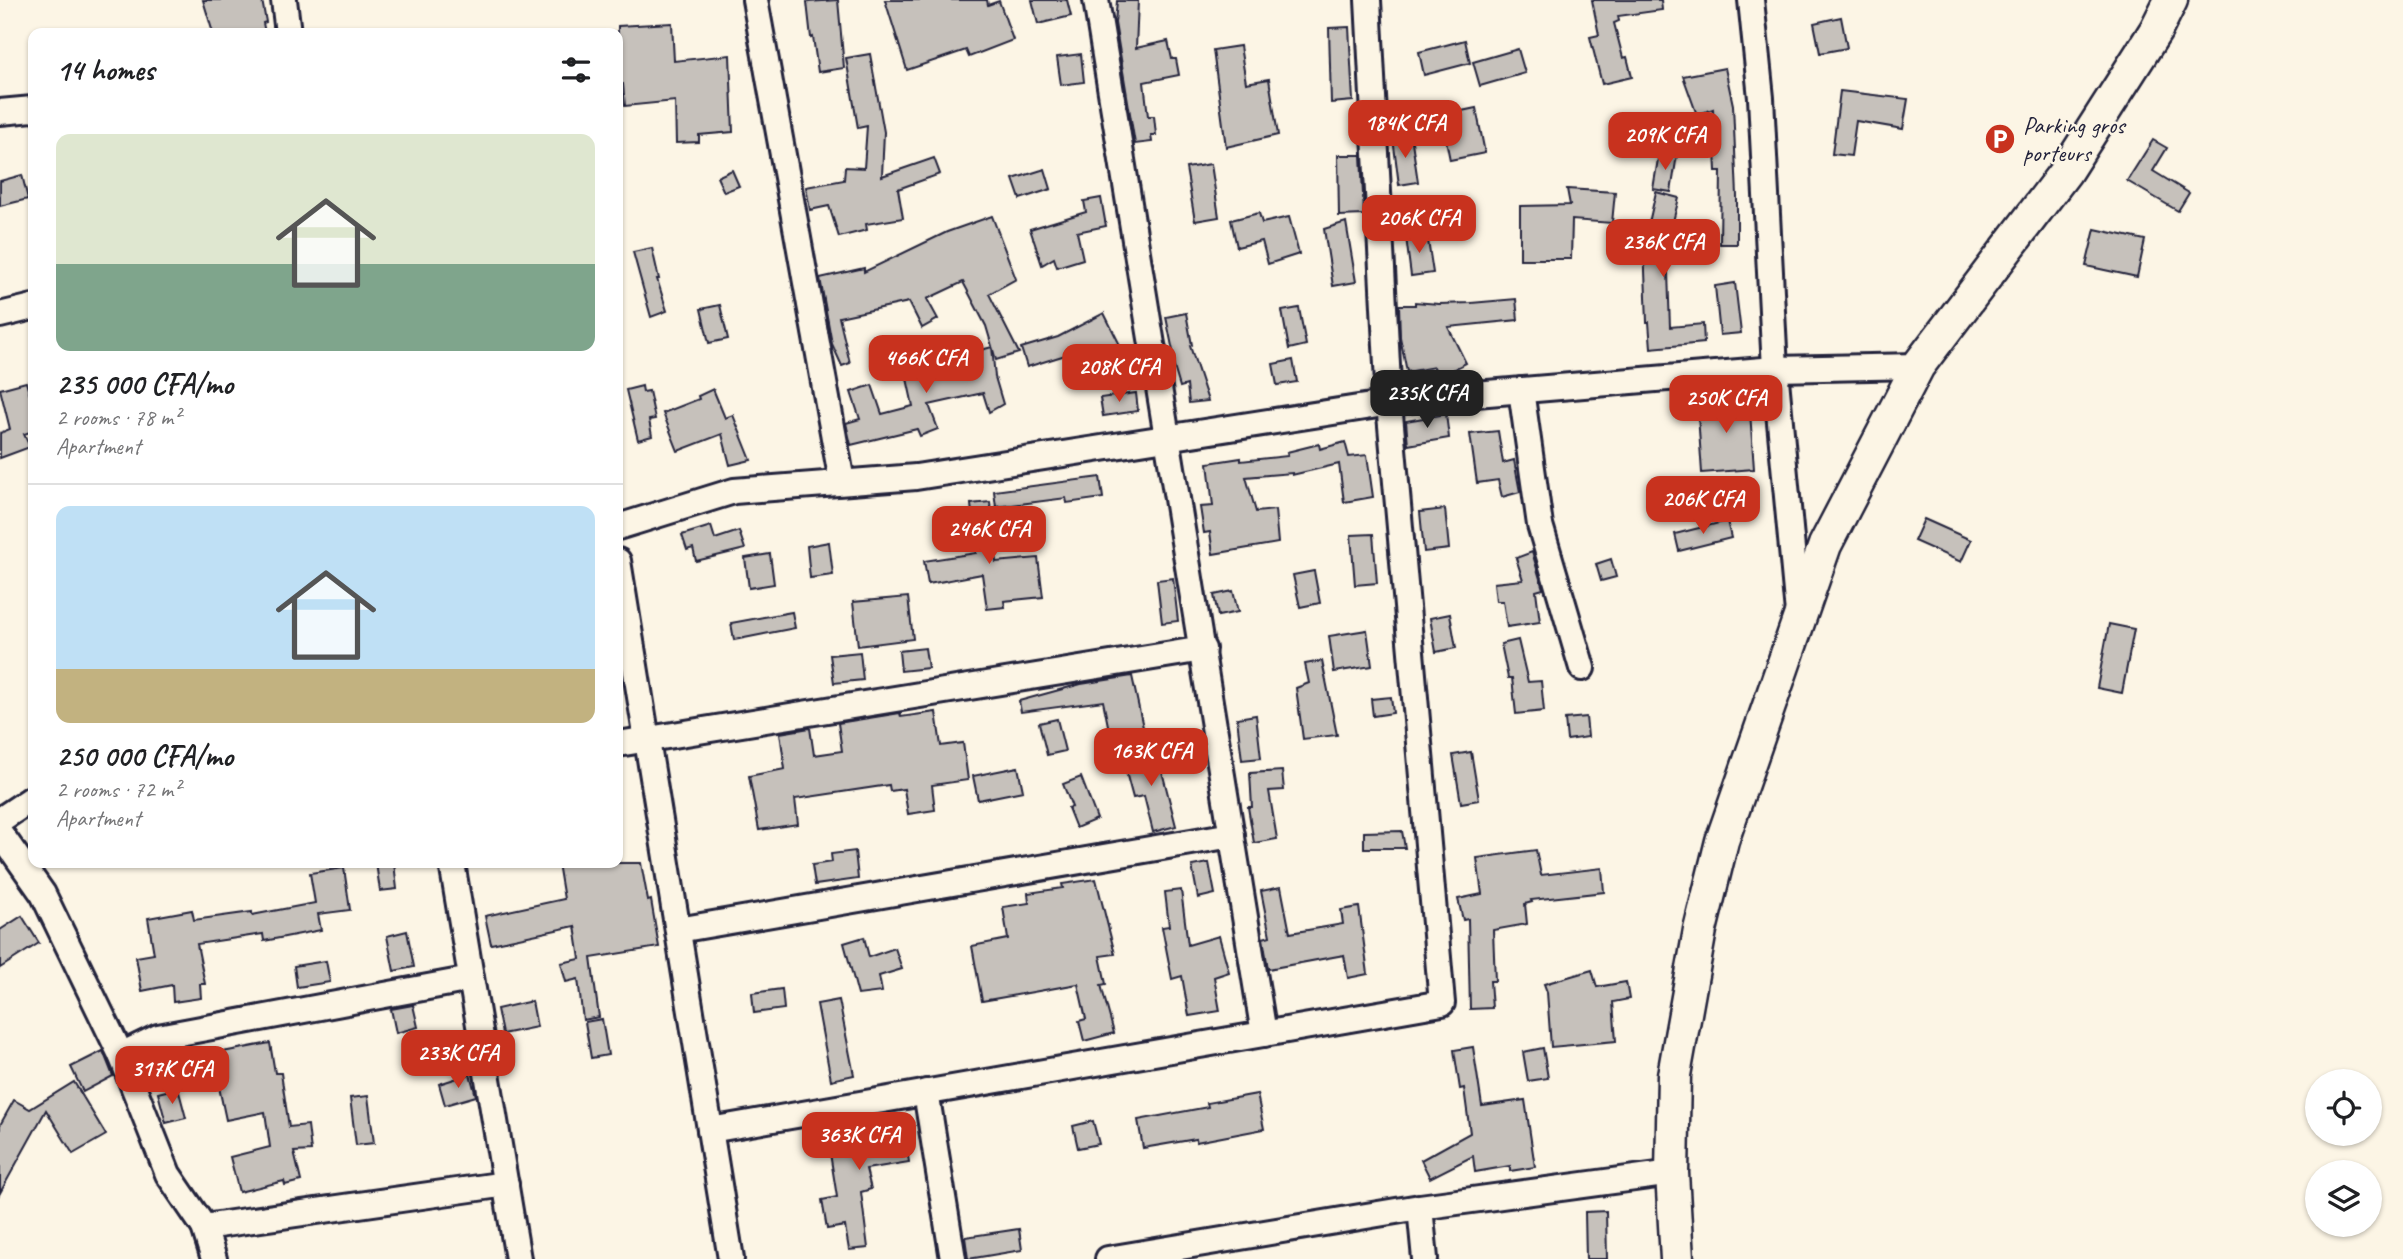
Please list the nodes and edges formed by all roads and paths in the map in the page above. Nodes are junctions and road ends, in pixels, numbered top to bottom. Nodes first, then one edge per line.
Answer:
1 (284, 0) edge
2 (755, 0) edge
3 (1096, 0) edge
4 (1368, 0) edge
5 (1751, 0) edge
6 (2162, 0) edge
7 (2171, 0) edge
8 (287, 28) edge
9 (28, 109) edge
10 (0, 112) edge
11 (28, 308) edge
12 (0, 314) edge
13 (1918, 366) junction
14 (1775, 369) junction
15 (1521, 390) junction
16 (1389, 403) junction
17 (1169, 437) junction
18 (842, 482) junction
19 (623, 525) edge
20 (623, 592) edge
21 (1799, 621) junction
22 (1203, 649) junction
23 (1582, 668) dead end
24 (647, 738) junction
25 (623, 743) edge
26 (28, 801) edge
27 (0, 820) edge
28 (0, 833) edge
29 (1232, 835) junction
30 (453, 868) edge
31 (678, 930) junction
32 (471, 979) junction
33 (1264, 1034) junction
34 (121, 1055) junction
35 (926, 1092) junction
36 (710, 1130) junction
37 (1672, 1173) junction
38 (506, 1184) junction
39 (1420, 1207) junction
40 (204, 1227) junction
41 (214, 1259) edge
42 (518, 1259) edge
43 (731, 1259) edge
44 (953, 1259) edge
45 (1108, 1259) edge
46 (1425, 1259) edge
47 (1677, 1259) edge

1 - 8 street
2 - 18 street
3 - 17 street
4 - 16 street
5 - 14 street
6 - 7 street
7 - 13 main road
9 - 10 street
11 - 12 street
13 - 14 street
13 - 21 main road
14 - 15 street
14 - 21 street
15 - 16 street
15 - 23 street
16 - 17 street
16 - 33 street
17 - 18 street
17 - 22 street
18 - 19 street
20 - 24 street
21 - 37 main road
22 - 24 street
22 - 29 street
24 - 25 street
24 - 31 street
26 - 27 street
28 - 34 street
29 - 31 street
29 - 33 street
30 - 32 street
31 - 36 street
32 - 34 street
32 - 38 street
33 - 35 street
34 - 40 street
35 - 36 street
35 - 44 street
36 - 43 street
37 - 39 street
37 - 47 main road
38 - 40 street
38 - 42 street
39 - 45 street
39 - 46 street
40 - 41 street

